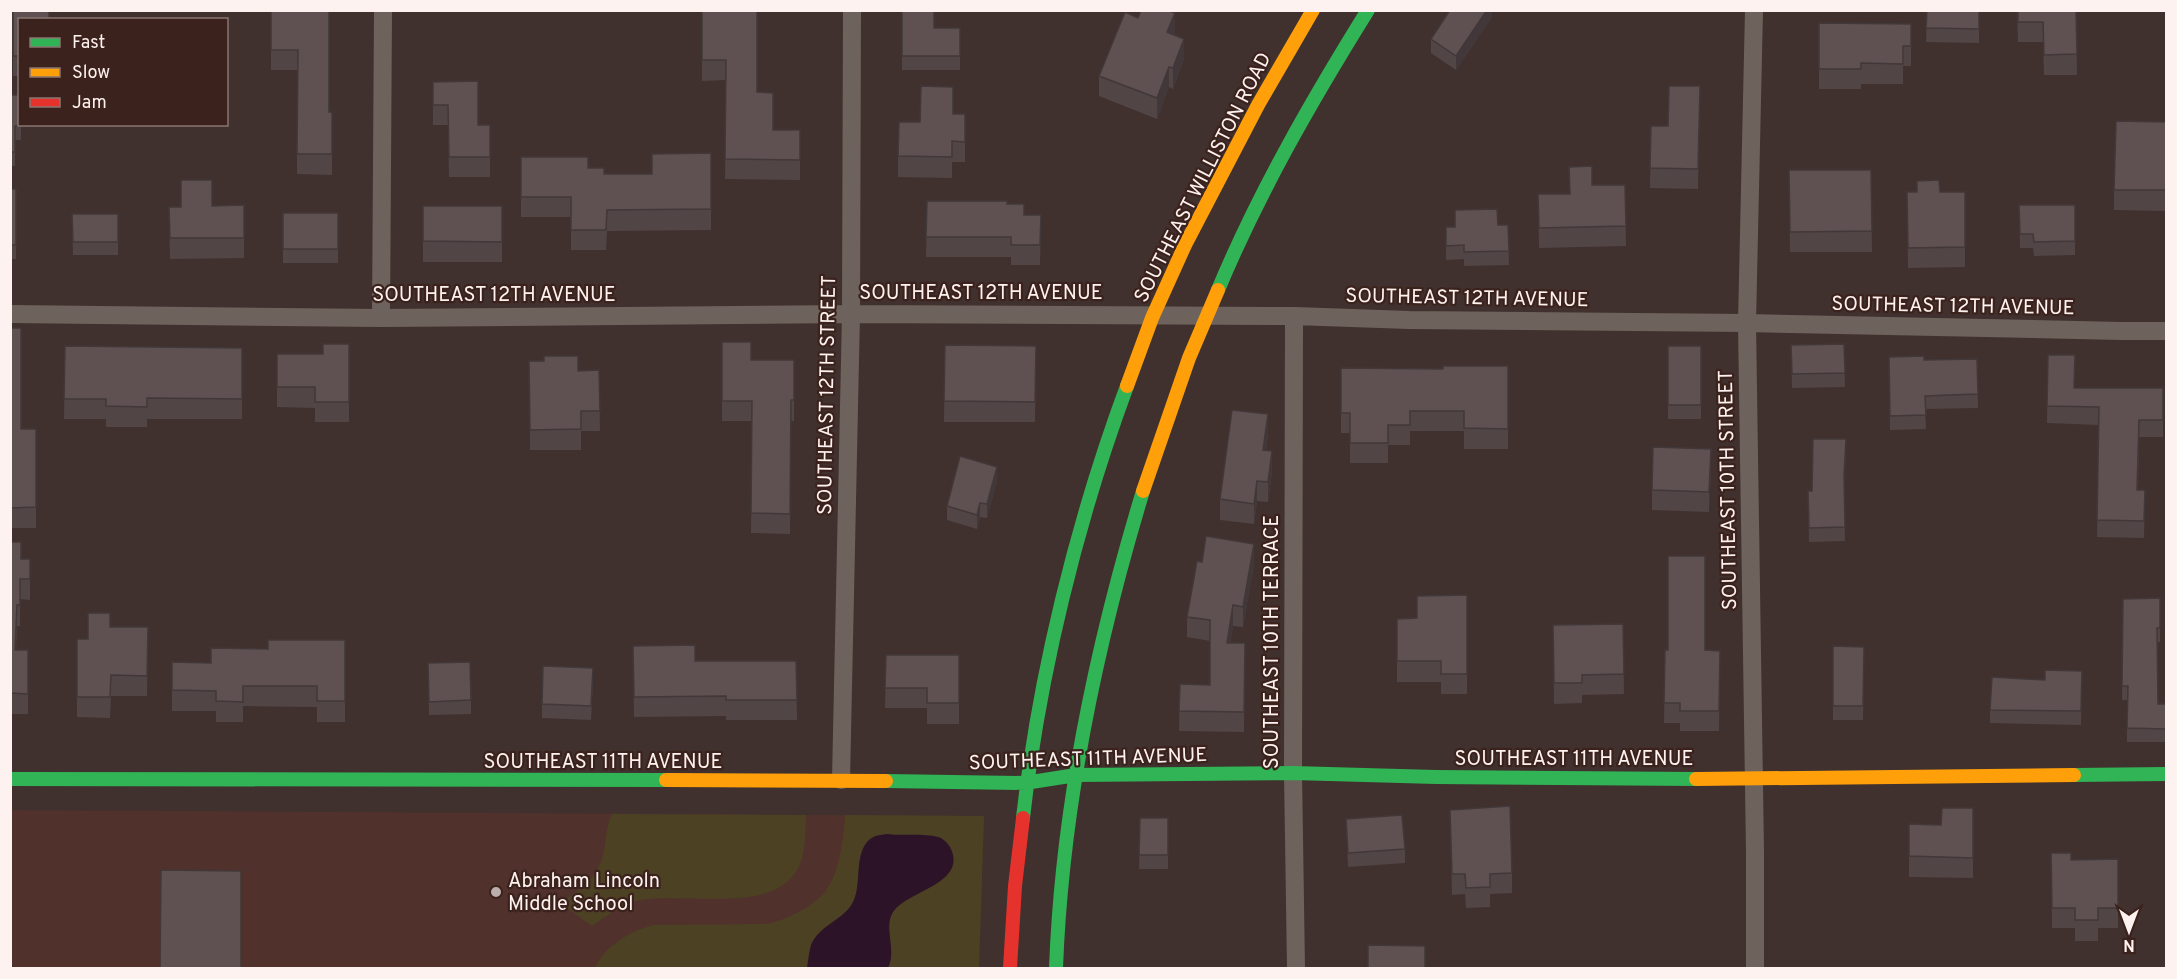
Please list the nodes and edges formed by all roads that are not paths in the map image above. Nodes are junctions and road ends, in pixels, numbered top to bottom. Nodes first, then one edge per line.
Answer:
1 (383, 10) edge
2 (852, 10) edge
3 (1313, 10) edge
4 (1368, 10) edge
5 (1754, 10) edge
6 (10, 314) edge
7 (851, 314) junction
8 (1153, 316) junction
9 (1204, 316) junction
10 (1294, 316) junction
11 (381, 318) junction
12 (1747, 323) junction
13 (2166, 331) edge
14 (1293, 772) junction
15 (2166, 774) edge
16 (1076, 775) junction
17 (1754, 778) junction
18 (10, 779) edge
19 (841, 780) junction
20 (1026, 783) junction
21 (1010, 969) edge
22 (1056, 969) edge
23 (1296, 969) edge
24 (1755, 969) edge

1 - 11 street
2 - 7 street, SOUTHEAST 12TH STREET
3 - 8 main road, SOUTHEAST WILLISTON ROAD
4 - 9 main road
5 - 12 street, SOUTHEAST 10TH STREET
6 - 11 street, SOUTHEAST 12TH AVENUE
7 - 8 street, SOUTHEAST 12TH AVENUE
7 - 11 street, SOUTHEAST 12TH AVENUE
7 - 19 street, SOUTHEAST 12TH STREET
8 - 9 street, SOUTHEAST 12TH AVENUE
8 - 20 main road, SOUTHEAST WILLISTON ROAD
9 - 10 street, SOUTHEAST 12TH AVENUE
9 - 16 main road
10 - 12 street, SOUTHEAST 12TH AVENUE
10 - 14 street, SOUTHEAST 10TH TERRACE
12 - 13 street, SOUTHEAST 12TH AVENUE
12 - 17 street, SOUTHEAST 10TH STREET
14 - 16 main road, SOUTHEAST 11TH AVENUE
14 - 17 main road, SOUTHEAST 11TH AVENUE
14 - 23 street, SOUTHEAST 10TH TERRACE
15 - 17 main road, SOUTHEAST 11TH AVENUE
16 - 20 main road, SOUTHEAST 11TH AVENUE
16 - 22 main road
17 - 24 street, SOUTHEAST 10TH STREET
18 - 19 main road, SOUTHEAST 11TH AVENUE
19 - 20 main road, SOUTHEAST 11TH AVENUE
20 - 21 main road, SOUTHEAST WILLISTON ROAD

